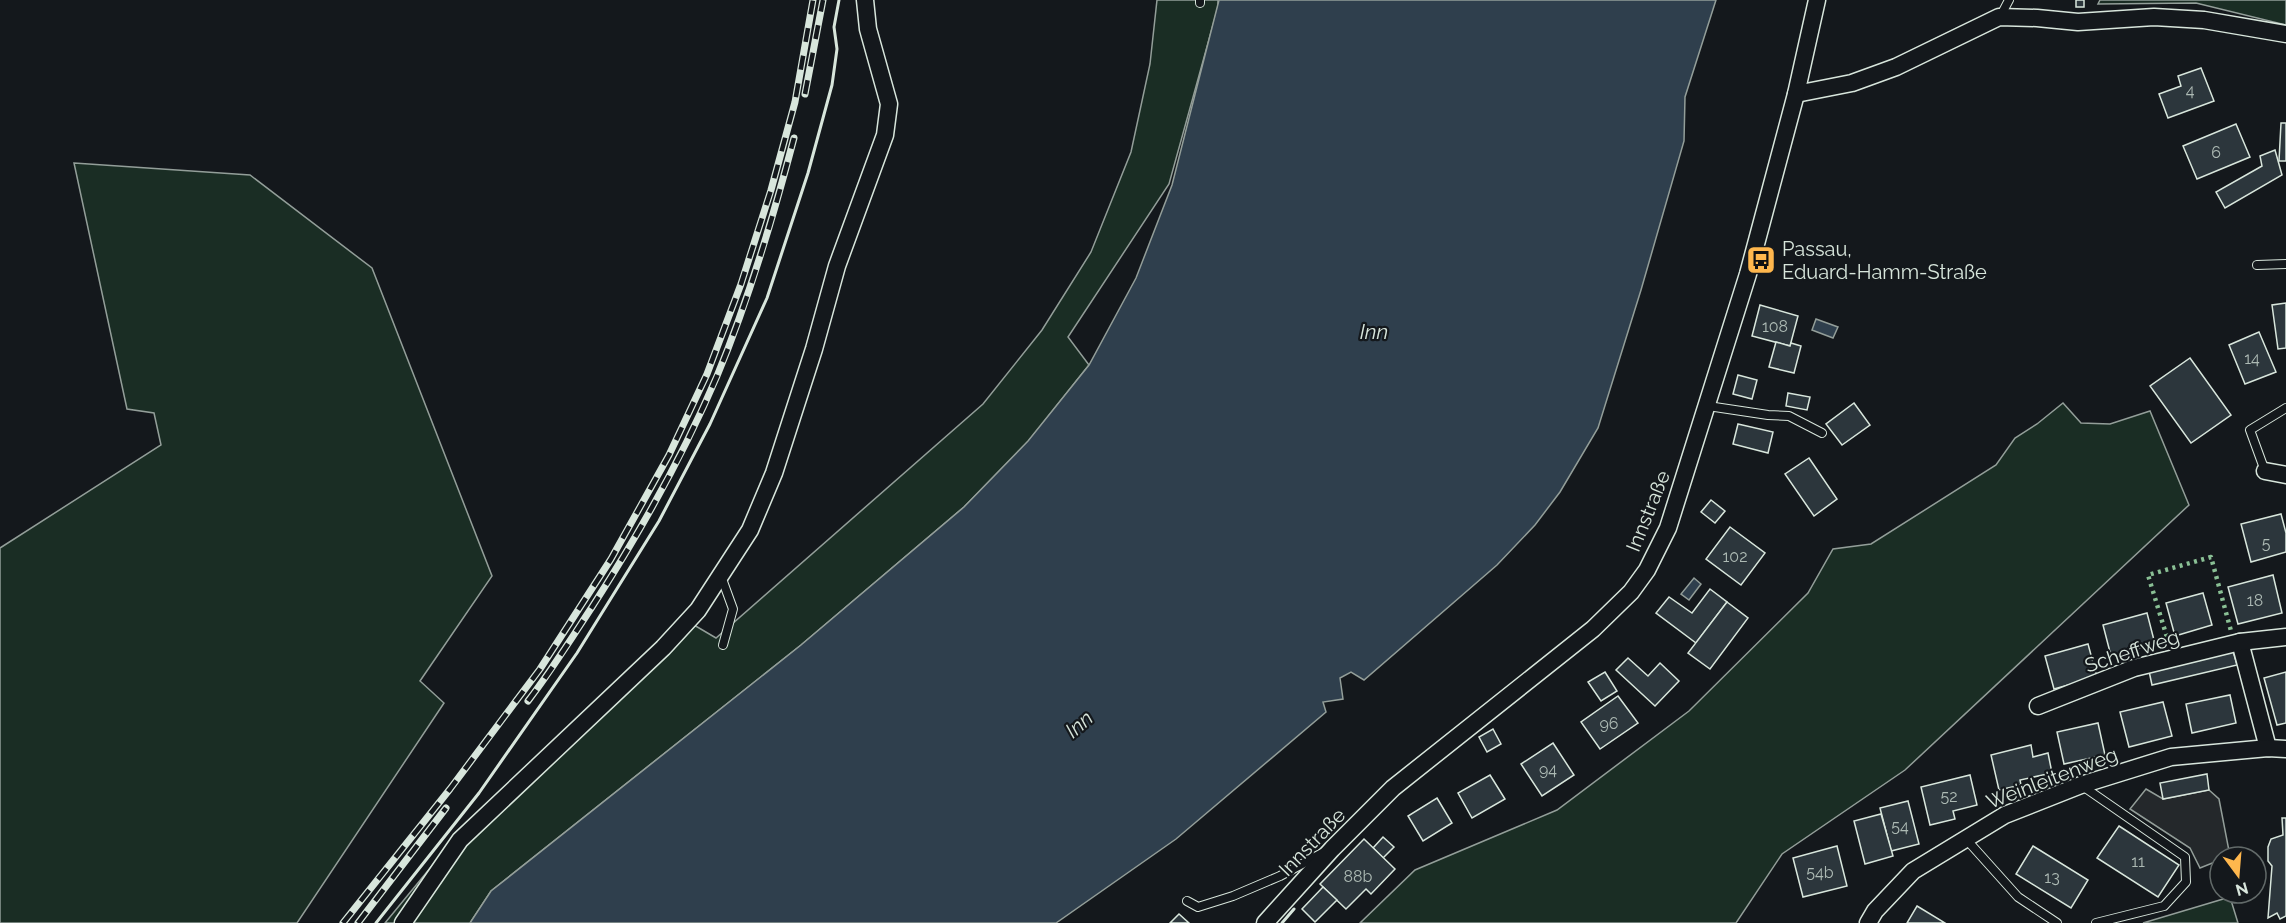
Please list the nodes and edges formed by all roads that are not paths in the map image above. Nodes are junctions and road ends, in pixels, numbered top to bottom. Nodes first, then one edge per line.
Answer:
1 (866, 0) edge
2 (1817, 0) edge
3 (2009, 0) edge
4 (1999, 17) junction
5 (2286, 34) edge
6 (1796, 94) junction
7 (2286, 264) edge
8 (2257, 265) dead end
9 (1708, 406) junction
10 (2286, 408) edge
11 (1822, 433) dead end
12 (2265, 471) joint
13 (2286, 475) edge
14 (721, 576) junction
15 (2286, 637) edge
16 (2240, 642) junction
17 (723, 645) dead end
18 (2038, 706) dead end
19 (2268, 748) junction
20 (2286, 748) edge
21 (2081, 786) junction
22 (1966, 839) junction
23 (1332, 849) junction
24 (1186, 901) dead end
25 (404, 923) edge
26 (1265, 923) edge
27 (1868, 923) edge
28 (2057, 923) edge
29 (2096, 923) edge

1 - 14 street
2 - 6 street, Innstraße
3 - 4 lane
4 - 5 street
4 - 6 street
6 - 9 street, Innstraße
7 - 8 lane
9 - 11 lane
9 - 23 street, Innstraße
10 - 12 lane
12 - 13 street
14 - 17 lane
14 - 25 street
15 - 16 street, Scheffweg
16 - 18 street, Scheffweg
16 - 19 street
19 - 20 street, Weinleitenweg
19 - 21 street, Weinleitenweg
21 - 22 street, Weinleitenweg
21 - 29 lane
22 - 27 street, Weinleitenweg
22 - 28 lane
23 - 24 lane
23 - 26 street, Innstraße

